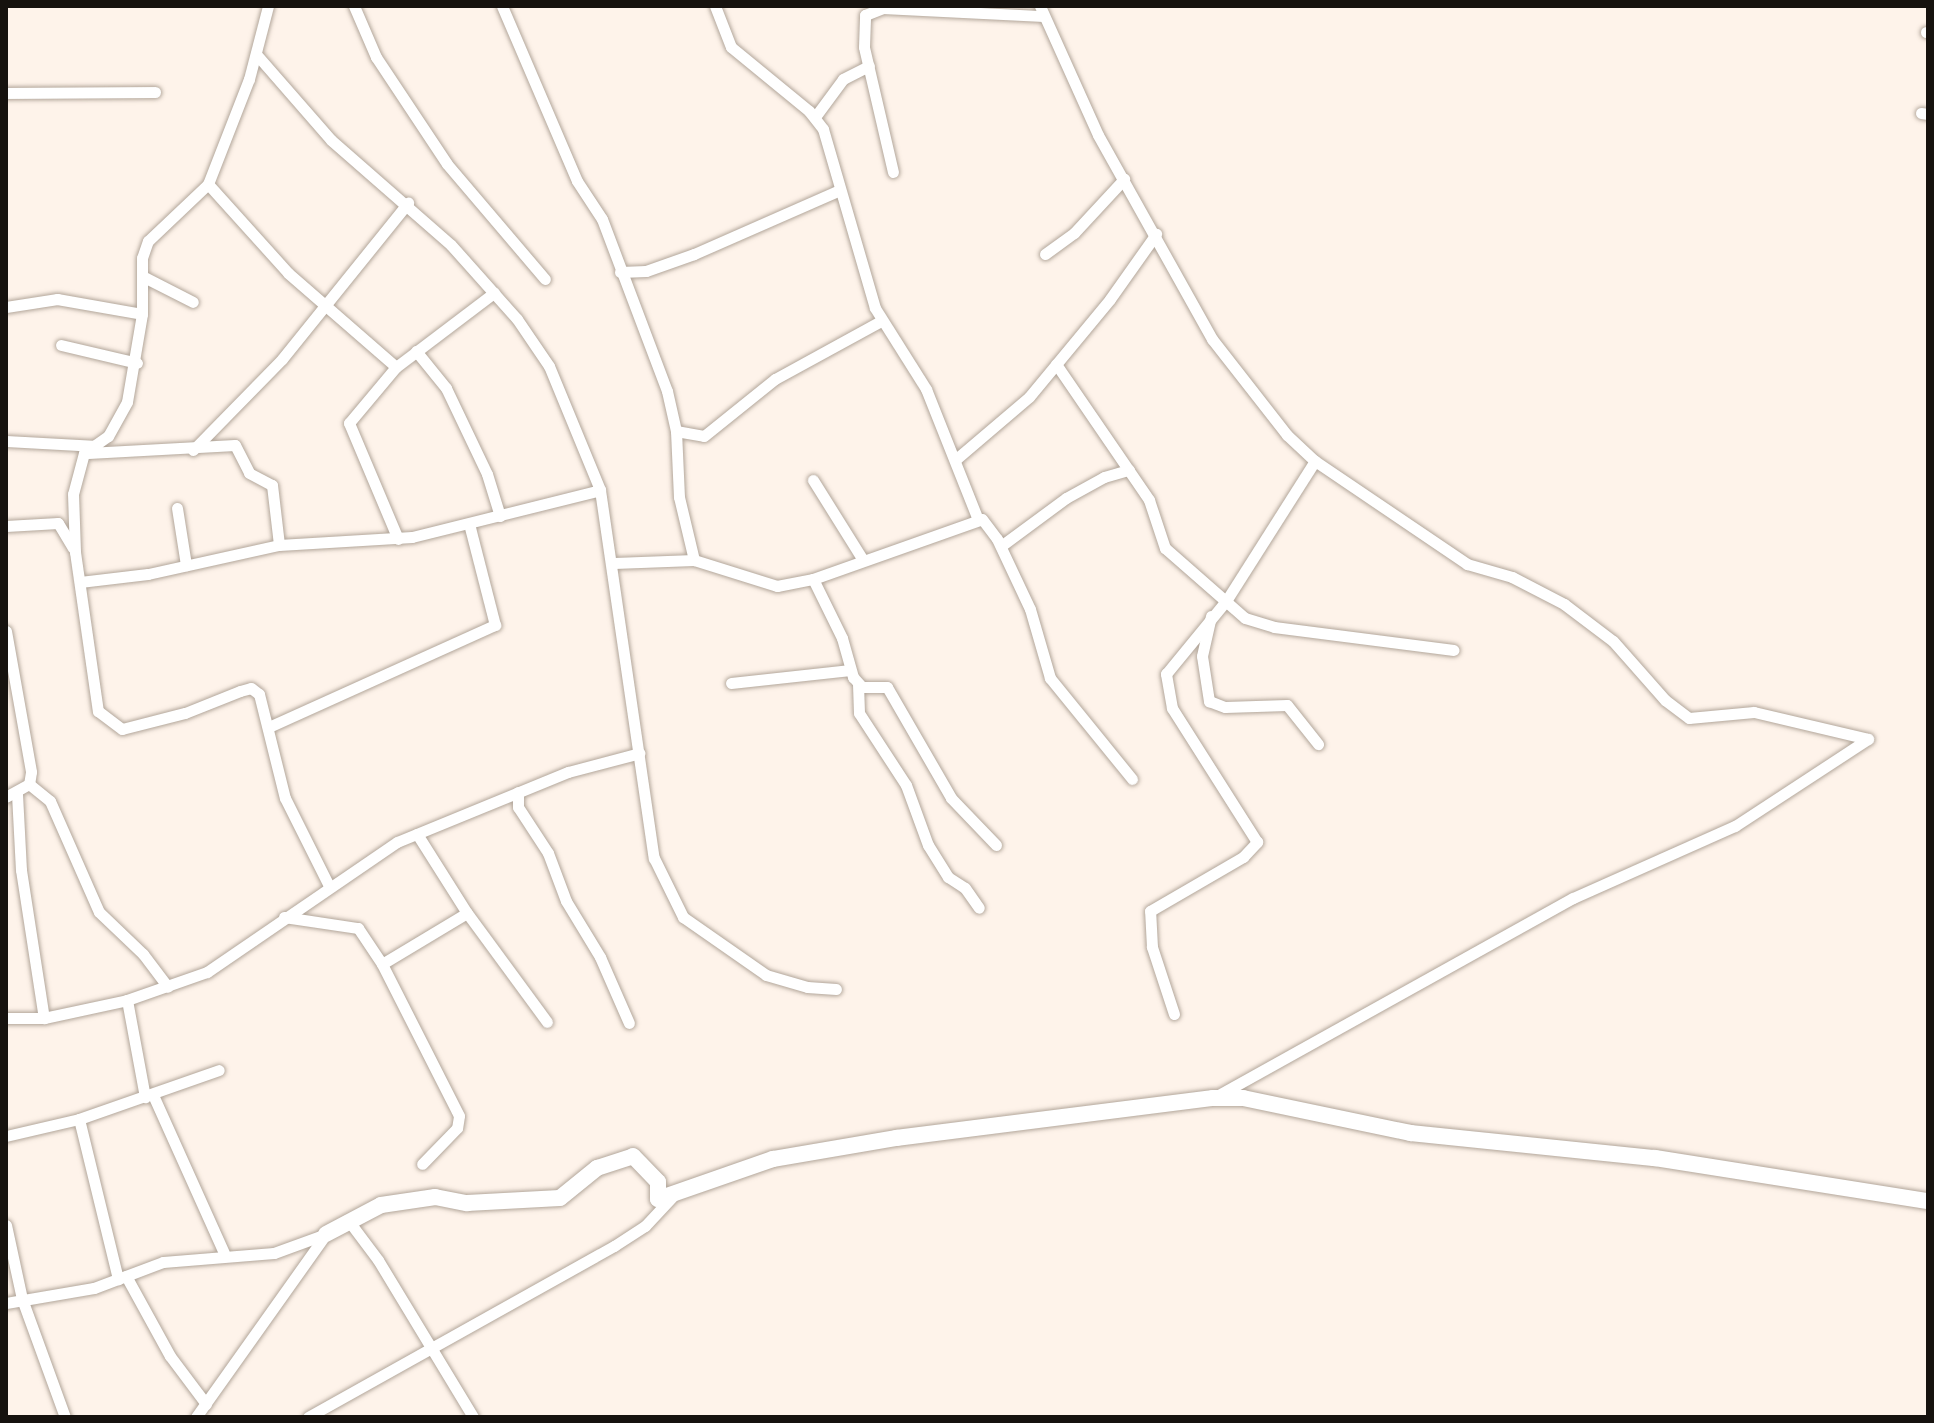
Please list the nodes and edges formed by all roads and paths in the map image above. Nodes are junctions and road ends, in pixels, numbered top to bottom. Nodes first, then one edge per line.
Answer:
1 (268, 6) edge
2 (354, 6) edge
3 (502, 6) edge
4 (715, 6) edge
5 (1042, 11) edge
6 (256, 54) junction
7 (869, 66) junction
8 (155, 92) dead end
9 (6, 93) edge
10 (815, 117) junction
11 (893, 172) dead end
12 (1124, 179) junction
13 (208, 184) junction
14 (840, 190) junction
15 (408, 203) junction
16 (1156, 234) junction
17 (1045, 254) dead end
18 (620, 272) junction
19 (142, 276) junction
20 (545, 279) dead end
21 (494, 293) junction
22 (193, 302) dead end
23 (324, 306) junction
24 (6, 307) edge
25 (142, 314) junction
26 (881, 321) junction
27 (61, 345) dead end
28 (416, 351) junction
29 (137, 363) junction
30 (1056, 364) junction
31 (396, 367) junction
32 (676, 431) junction
33 (6, 441) edge
34 (97, 446) junction
35 (193, 450) junction
36 (84, 453) junction
37 (955, 460) junction
38 (1315, 461) junction
39 (1129, 470) junction
40 (813, 480) dead end
41 (600, 490) junction
42 (177, 508) dead end
43 (500, 516) junction
44 (977, 517) junction
45 (469, 524) junction
46 (6, 526) edge
47 (398, 539) junction
48 (279, 545) junction
49 (1001, 546) junction
50 (75, 552) junction
51 (694, 560) junction
52 (863, 560) junction
53 (614, 563) junction
54 (186, 565) junction
55 (813, 579) junction
56 (80, 582) junction
57 (1226, 601) junction
58 (1212, 615) junction
59 (6, 631) edge
60 (1454, 650) dead end
61 (850, 670) junction
62 (731, 683) dead end
63 (858, 684) junction
64 (271, 726) junction
65 (1318, 744) dead end
66 (640, 753) junction
67 (1132, 779) dead end
68 (29, 784) junction
69 (518, 792) junction
70 (11, 796) edge
71 (417, 834) junction
72 (996, 845) dead end
73 (328, 884) junction
74 (979, 908) dead end
75 (467, 913) junction
76 (284, 917) junction
77 (382, 964) junction
78 (168, 987) junction
79 (836, 989) dead end
80 (127, 1000) junction
81 (1174, 1014) dead end
82 (6, 1018) edge
83 (44, 1018) junction
84 (547, 1022) dead end
85 (629, 1023) dead end
86 (219, 1070) dead end
87 (149, 1096) junction
88 (1213, 1098) junction
89 (79, 1119) junction
90 (6, 1136) edge
91 (422, 1164) dead end
92 (674, 1195) junction
93 (1928, 1201) edge
94 (348, 1220) junction
95 (6, 1225) edge
96 (326, 1234) junction
97 (224, 1253) junction
98 (122, 1278) junction
99 (22, 1299) junction
100 (6, 1303) edge
101 (430, 1348) junction
102 (206, 1404) junction
103 (65, 1417) edge
104 (196, 1417) edge
105 (308, 1417) edge
106 (473, 1417) edge

1 - 6 street
2 - 20 street
3 - 18 street
4 - 10 street
5 - 7 street
5 - 12 street
6 - 13 street
6 - 15 street
7 - 10 street
7 - 11 street
8 - 9 street
10 - 14 street
12 - 16 street
12 - 17 street
13 - 19 street
13 - 23 street
14 - 18 street
14 - 26 street
15 - 21 street
15 - 23 street
16 - 30 street
16 - 38 street
18 - 32 street
19 - 22 street
19 - 25 street
21 - 28 street
21 - 41 street
23 - 31 street
23 - 35 street
24 - 25 street
25 - 29 street
26 - 32 street
26 - 37 street
27 - 29 street
28 - 31 street
28 - 43 street
29 - 34 street
30 - 37 street
30 - 39 street
31 - 47 street
32 - 51 street
33 - 34 street
34 - 36 street
35 - 36 street
35 - 48 street
36 - 50 street
37 - 44 street
38 - 57 street
38 - 88 street
39 - 49 street
39 - 57 street
40 - 52 street
41 - 43 street
41 - 53 street
42 - 54 street
43 - 45 street
44 - 49 street
44 - 52 street
45 - 47 street
45 - 64 street
46 - 50 street
47 - 48 street
48 - 54 street
49 - 67 street
50 - 56 street
51 - 53 street
51 - 55 street
52 - 55 street
53 - 66 street
54 - 56 street
55 - 61 street
56 - 64 street
57 - 58 street
57 - 60 street
58 - 65 street
58 - 81 street
59 - 68 street
61 - 62 street
61 - 63 street
63 - 72 street
63 - 74 street
64 - 73 street
66 - 69 street
66 - 79 street
68 - 70 street
68 - 78 street
69 - 71 street
69 - 85 street
70 - 83 street
71 - 73 street
71 - 75 street
73 - 76 street
75 - 77 street
75 - 84 street
76 - 77 street
76 - 78 street
77 - 91 street
78 - 80 street
80 - 83 street
80 - 87 street
82 - 83 street
86 - 87 street
87 - 89 street
87 - 97 street
88 - 92 street
88 - 93 street
89 - 90 street
89 - 98 street
92 - 94 street
92 - 101 street
94 - 96 street
94 - 101 street
95 - 99 street
96 - 97 street
96 - 102 street
97 - 98 street
98 - 99 street
98 - 102 street
99 - 100 street
99 - 103 street
101 - 105 street
101 - 106 street
102 - 104 street

